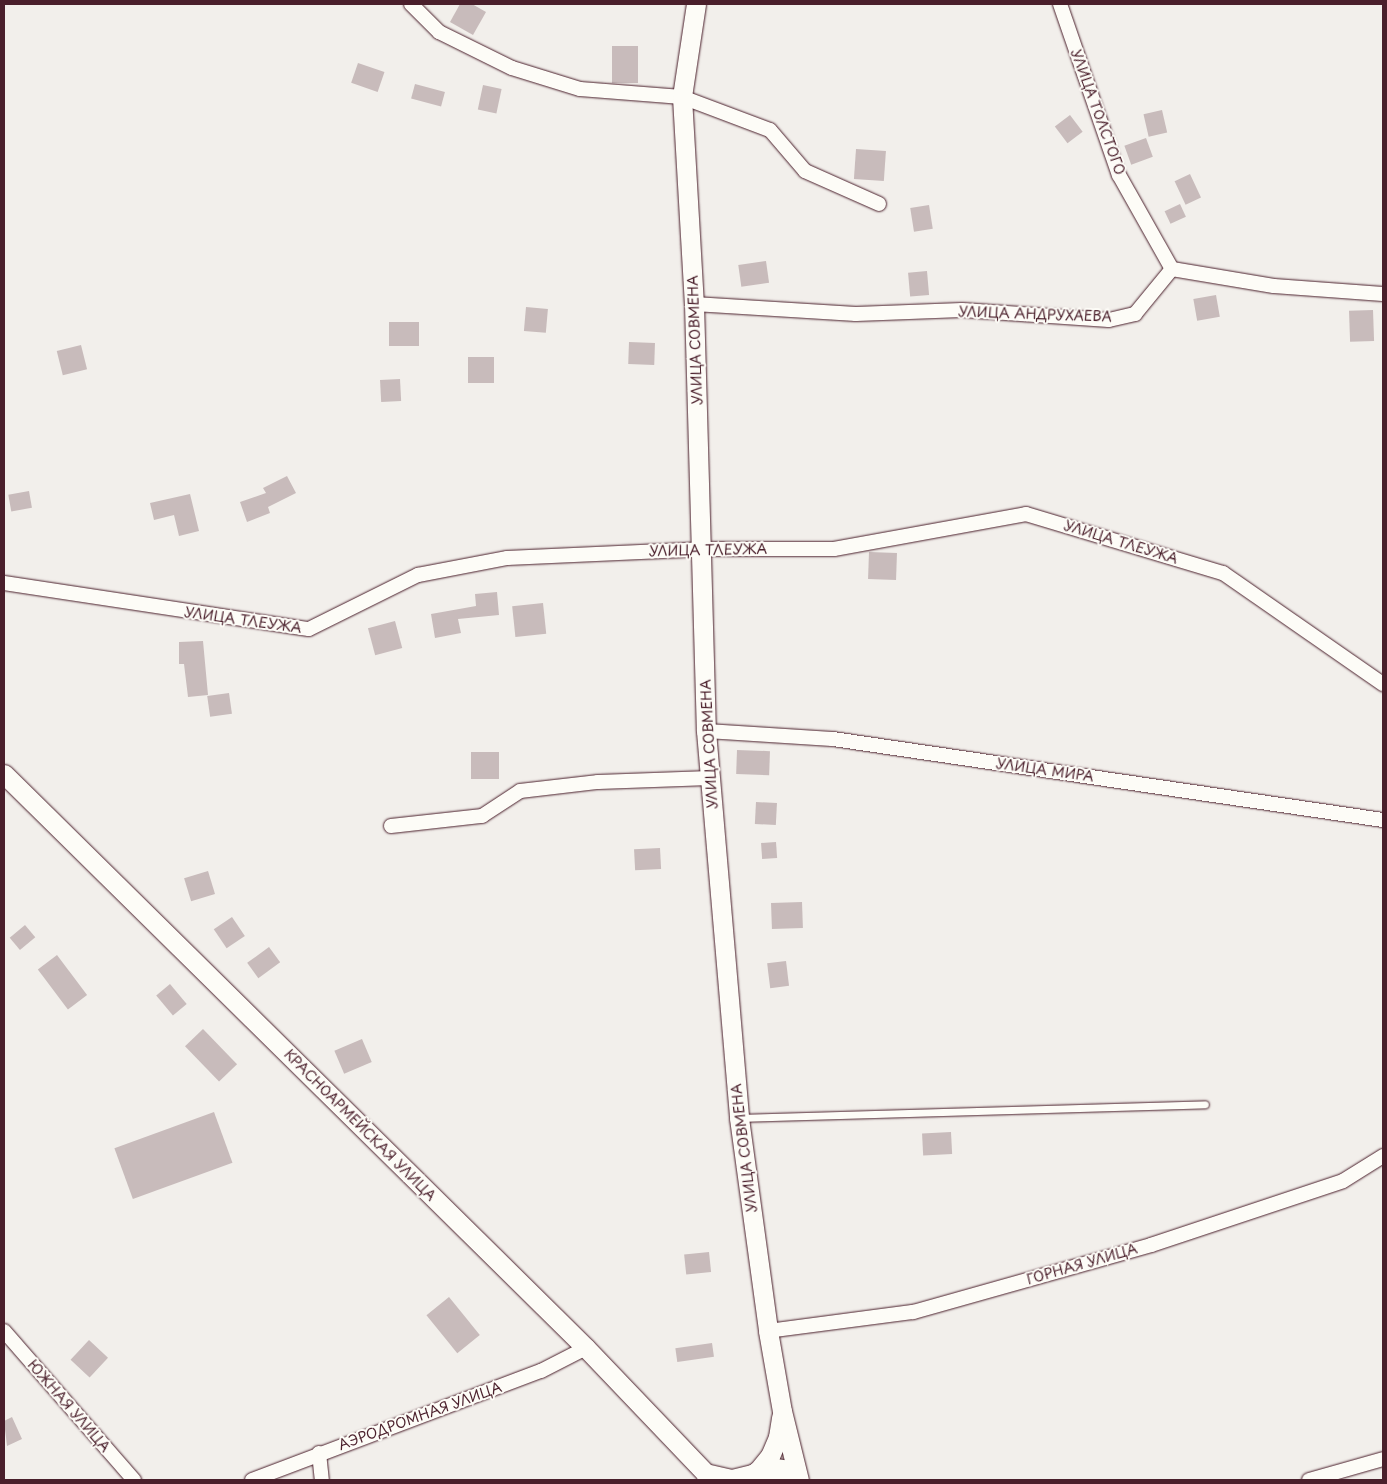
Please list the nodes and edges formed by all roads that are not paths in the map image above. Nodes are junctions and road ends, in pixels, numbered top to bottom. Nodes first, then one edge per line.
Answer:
1 (411, 4) edge
2 (696, 4) edge
3 (1060, 4) edge
4 (682, 98) junction
5 (879, 204) dead end
6 (1172, 269) junction
7 (1383, 294) edge
8 (694, 304) junction
9 (702, 549) junction
10 (4, 583) edge
11 (1383, 684) edge
12 (706, 731) junction
13 (4, 774) edge
14 (710, 778) junction
15 (1383, 820) edge
16 (391, 826) dead end
17 (1205, 1104) dead end
18 (739, 1118) junction
19 (1383, 1156) edge
20 (4, 1331) edge
21 (768, 1331) junction
22 (586, 1348) junction
23 (782, 1410) junction
24 (319, 1454) junction
25 (1383, 1458) edge
26 (708, 1477) edge
27 (752, 1477) edge
28 (134, 1480) edge
29 (252, 1480) edge
30 (322, 1480) edge
31 (797, 1480) edge
32 (1309, 1480) edge

1 - 4 street
2 - 4 street, УЛИЦА СОВМЕНА
3 - 6 street, УЛИЦА ТОЛСТОГО
4 - 5 street
4 - 8 street, УЛИЦА СОВМЕНА
6 - 7 street
6 - 8 street, УЛИЦА АНДРУХАЕВА
8 - 9 street, УЛИЦА СОВМЕНА
9 - 10 street, УЛИЦА ТЛЕУЖА
9 - 11 street, УЛИЦА ТЛЕУЖА
9 - 12 street, УЛИЦА СОВМЕНА
12 - 14 street, УЛИЦА СОВМЕНА
12 - 15 street, УЛИЦА МИРА
13 - 22 street, КРАСНОАРМЕЙСКАЯ УЛИЦА
14 - 16 street
14 - 18 street, УЛИЦА СОВМЕНА
17 - 18 lane
18 - 21 street, УЛИЦА СОВМЕНА
19 - 21 street, ГОРНАЯ УЛИЦА
20 - 28 street, ЮЖНАЯ УЛИЦА
21 - 23 street, УЛИЦА СОВМЕНА
22 - 24 street, АЭРОДРОМНАЯ УЛИЦА
22 - 26 street, КРАСНОАРМЕЙСКАЯ УЛИЦА
23 - 27 street
23 - 31 street, УЛИЦА СОВМЕНА
24 - 29 street, АЭРОДРОМНАЯ УЛИЦА
24 - 30 street
25 - 32 street
26 - 27 street
27 - 31 main road

